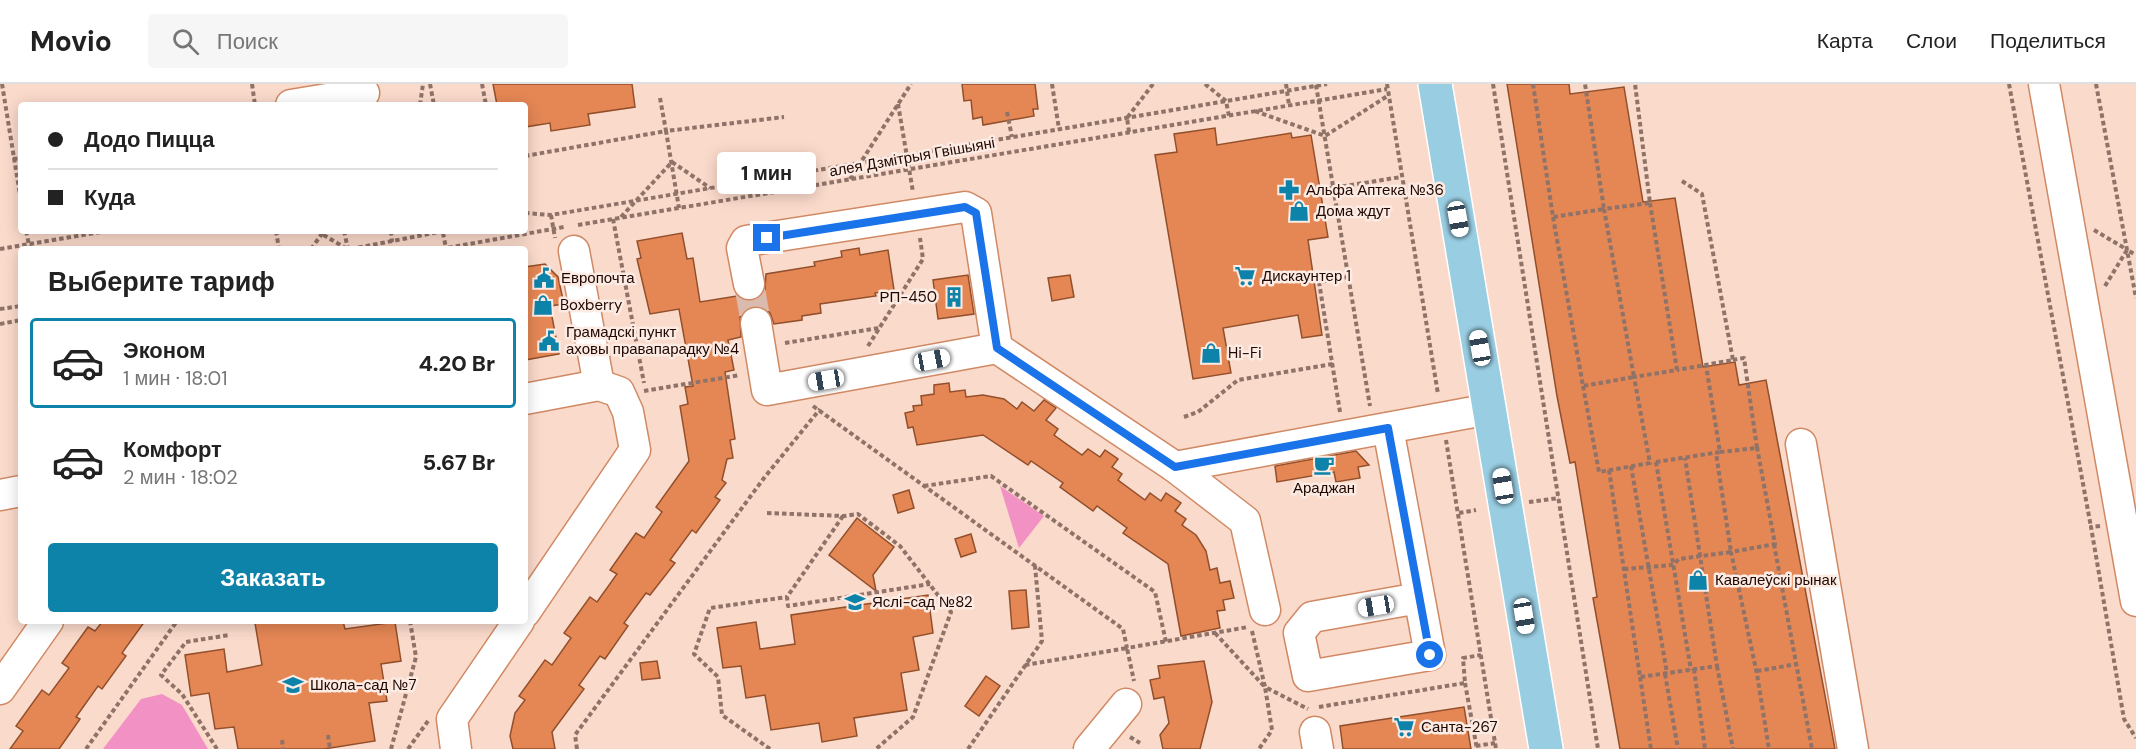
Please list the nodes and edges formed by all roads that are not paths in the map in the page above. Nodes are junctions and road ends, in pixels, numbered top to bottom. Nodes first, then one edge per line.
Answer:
1 (1435, 84) edge
2 (2044, 84) edge
3 (364, 94) edge
4 (311, 102) edge
5 (574, 251) dead end
6 (749, 284) tunnel mouth
7 (758, 335) tunnel mouth
8 (997, 348) junction
9 (599, 386) junction
10 (528, 398) edge
11 (1490, 409) junction
12 (1381, 429) junction
13 (1801, 444) dead end
14 (1175, 467) junction
15 (18, 492) edge
16 (0, 495) edge
17 (1419, 598) dead end
18 (2136, 601) edge
19 (528, 608) edge
20 (1255, 618) road end
21 (46, 624) edge
22 (517, 624) edge
23 (0, 689) edge
24 (1133, 708) road end
25 (456, 749) edge
26 (1089, 749) edge
27 (1546, 749) edge
28 (1852, 749) edge

1 - 11 main road
2 - 18 lane
3 - 4 lane
5 - 9 lane
6 - 8 lane
7 - 8 lane
8 - 14 lane
9 - 10 lane
9 - 19 lane
11 - 12 lane
11 - 27 main road
12 - 14 lane
12 - 17 lane
13 - 28 lane
14 - 20 lane
15 - 16 lane
21 - 23 lane
22 - 25 lane
24 - 26 lane

